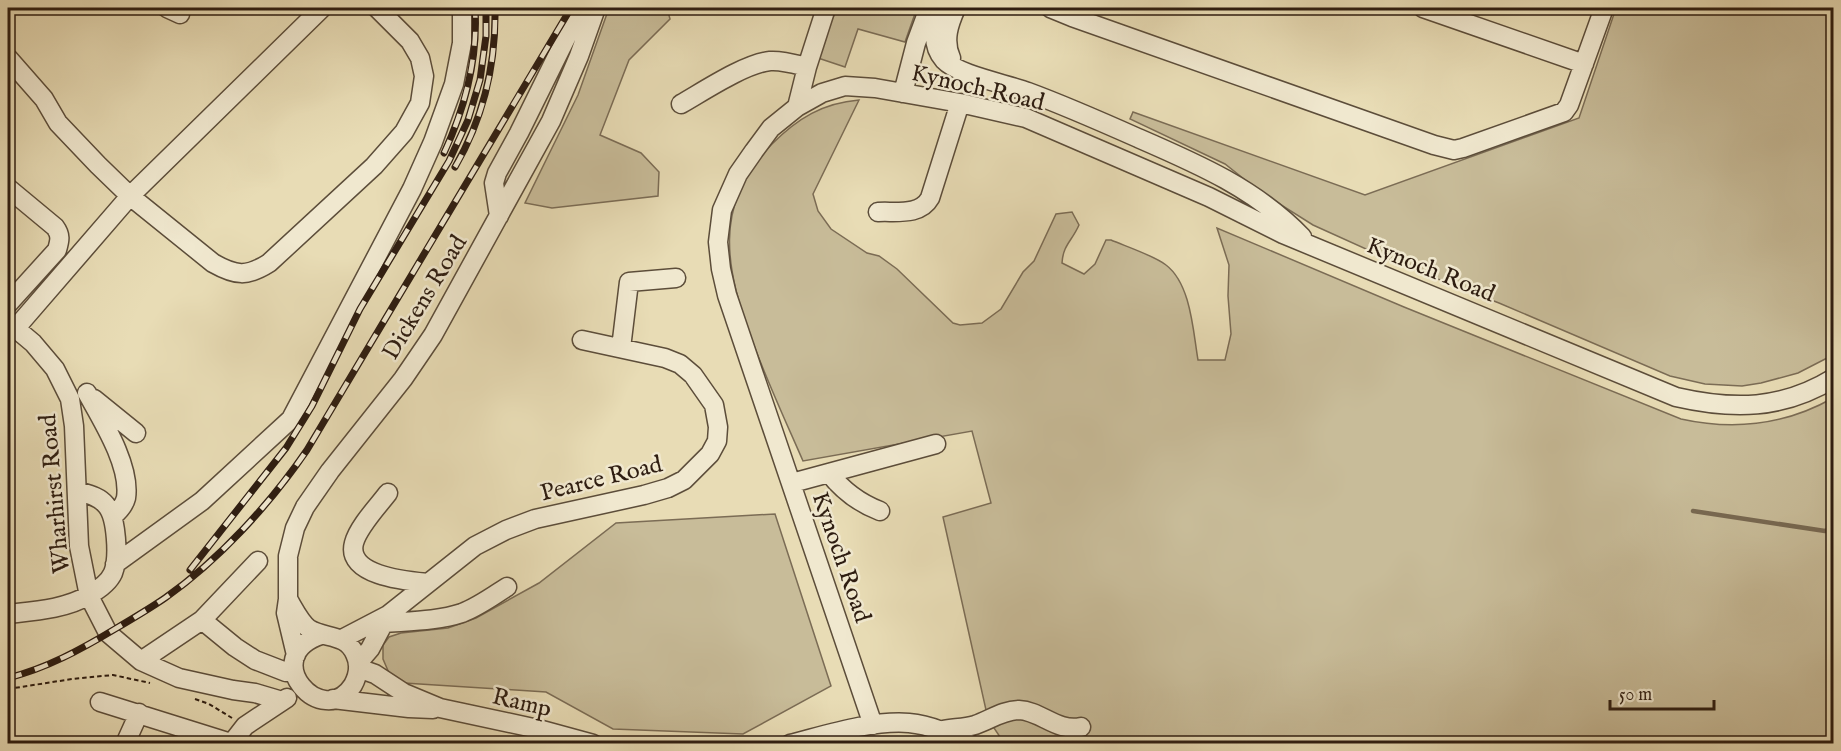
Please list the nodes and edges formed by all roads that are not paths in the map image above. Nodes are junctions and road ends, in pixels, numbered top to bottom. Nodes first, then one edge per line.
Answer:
1 (322, 8) edge
2 (378, 8) edge
3 (462, 8) edge
4 (585, 8) edge
5 (596, 8) edge
6 (826, 8) edge
7 (929, 8) edge
8 (940, 8) edge
9 (956, 8) edge
10 (1050, 8) edge
11 (1423, 8) edge
12 (1604, 8) edge
13 (8, 58) edge
14 (1584, 64) junction
15 (807, 67) junction
16 (957, 70) junction
17 (903, 93) junction
18 (960, 103) junction
19 (681, 104) dead end
20 (797, 107) junction
21 (8, 188) edge
22 (130, 196) junction
23 (878, 212) dead end
24 (499, 216) junction
25 (1309, 244) junction
26 (676, 278) dead end
27 (8, 304) edge
28 (11, 325) edge
29 (582, 340) dead end
30 (621, 348) junction
31 (55, 369) junction
32 (1833, 378) edge
33 (87, 393) junction
34 (136, 433) dead end
35 (936, 444) dead end
36 (830, 473) junction
37 (792, 483) junction
38 (77, 490) junction
39 (388, 493) dead end
40 (880, 511) dead end
41 (113, 516) junction
42 (258, 561) dead end
43 (115, 564) junction
44 (428, 583) junction
45 (507, 587) dead end
46 (89, 596) junction
47 (288, 599) junction
48 (8, 614) edge
49 (386, 619) junction
50 (202, 620) junction
51 (321, 635) junction
52 (342, 639) junction
53 (141, 662) junction
54 (292, 664) junction
55 (358, 666) junction
56 (301, 688) junction
57 (274, 699) junction
58 (333, 699) junction
59 (100, 702) dead end
60 (440, 708) junction
61 (139, 713) junction
62 (873, 725) junction
63 (1081, 727) dead end
64 (943, 730) junction
65 (536, 736) edge
66 (231, 743) edge
67 (125, 744) edge
68 (592, 744) edge
69 (790, 744) edge
70 (970, 744) edge

1 - 22 street
2 - 22 street
3 - 43 street
4 - 24 street
5 - 24 street, Dickens Road
6 - 15 street
7 - 17 street
8 - 16 street
9 - 16 street
10 - 14 street
11 - 14 street
12 - 14 street
13 - 22 street
15 - 19 street
15 - 20 street
16 - 25 street
17 - 18 street, Kynoch Road
17 - 20 street, Kynoch Road
18 - 23 street
18 - 25 street, Kynoch Road
20 - 37 street, Kynoch Road
21 - 27 street
22 - 28 street
24 - 47 street, Dickens Road
25 - 32 street, Kynoch Road
26 - 30 street
28 - 31 street, Wharhirst Road
29 - 30 street, Pearce Road
30 - 44 street, Pearce Road
31 - 33 street
31 - 38 street, Wharhirst Road
33 - 34 street
33 - 41 street
35 - 36 street
36 - 37 street
36 - 40 street
37 - 62 street, Kynoch Road
38 - 41 street
38 - 46 street, Wharhirst Road
39 - 44 street
41 - 43 street
42 - 50 street
43 - 46 street
44 - 49 street, Pearce Road
45 - 49 street
46 - 48 street
46 - 53 street, Wharhirst Road
47 - 51 street
47 - 54 street, Dickens Road
49 - 52 street, Pearce Road
49 - 55 street, Pearce Road
50 - 53 street
50 - 54 street
51 - 52 street
51 - 54 street
52 - 55 street
53 - 57 street, Wharhirst Road
54 - 56 street
54 - 57 street
55 - 58 street
55 - 60 street, Ramp
56 - 57 street
56 - 58 street
57 - 66 street
58 - 60 street, Ramp
59 - 61 street
60 - 65 street, Ramp
61 - 66 street
61 - 67 street
62 - 64 street
62 - 69 street
63 - 64 street
64 - 70 street
65 - 68 street, Ramp

